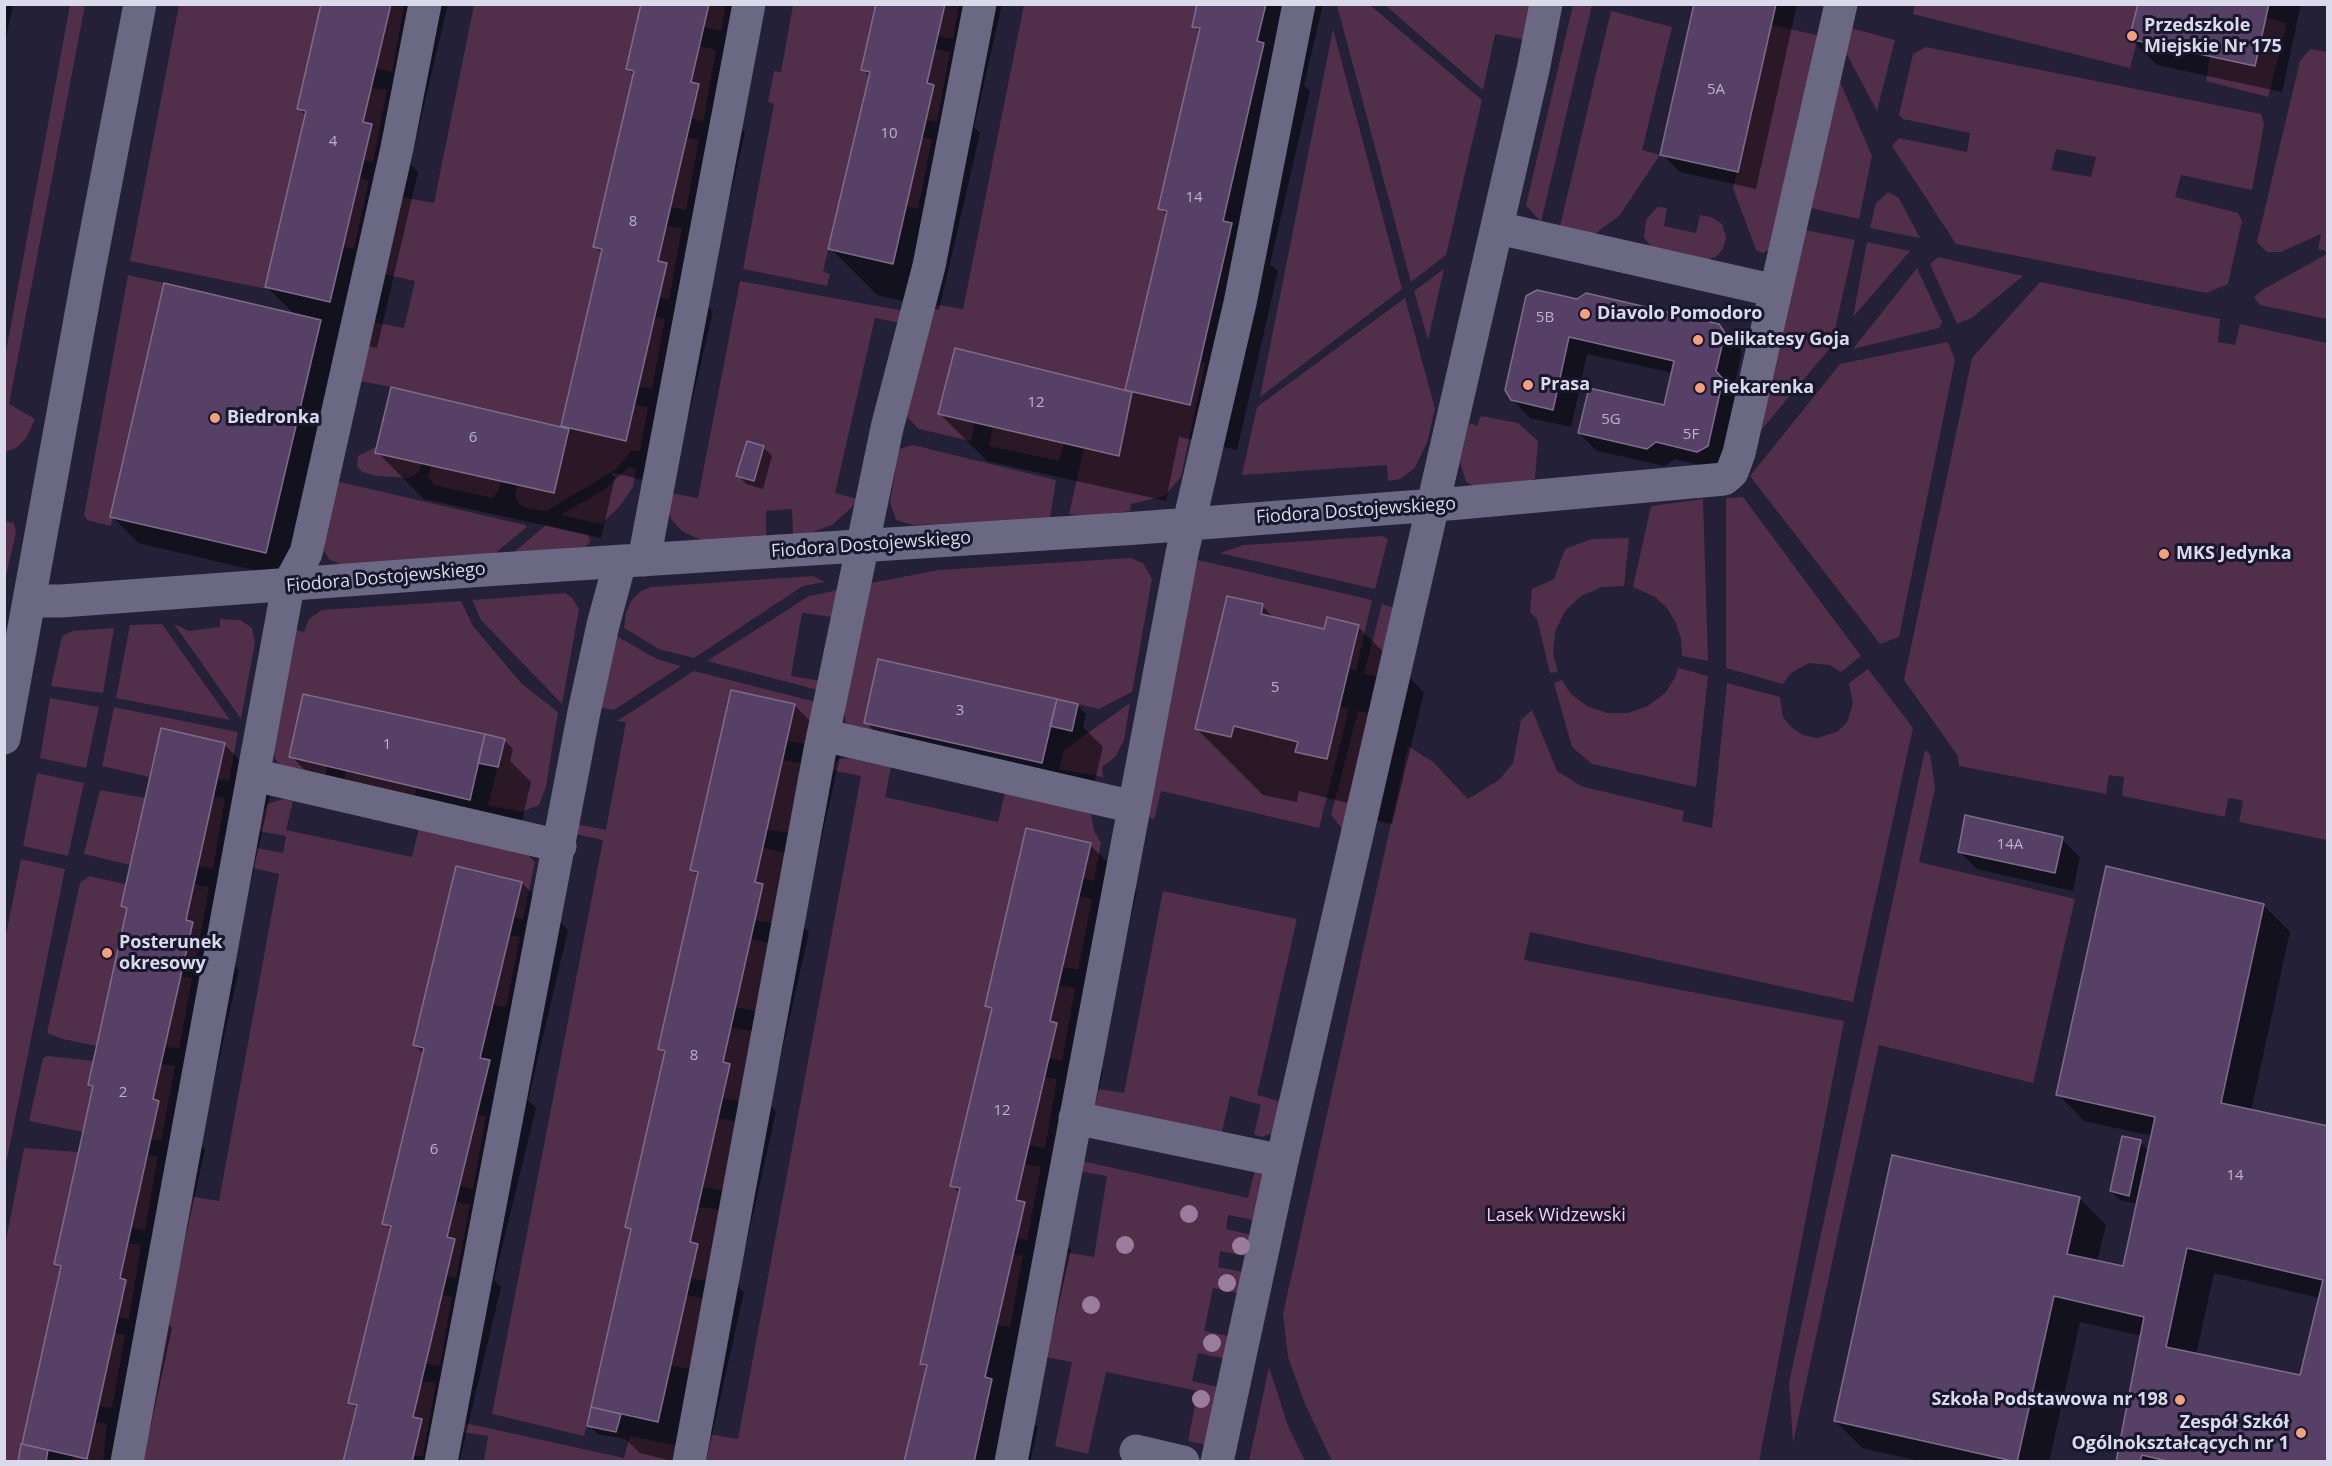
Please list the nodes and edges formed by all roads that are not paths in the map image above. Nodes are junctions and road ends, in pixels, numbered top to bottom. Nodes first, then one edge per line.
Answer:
1 (140, 4) edge
2 (425, 4) edge
3 (749, 4) edge
4 (980, 4) edge
5 (1299, 4) edge
6 (1546, 4) edge
7 (1841, 4) edge
8 (1498, 228) junction
9 (1776, 291) junction
10 (1434, 505) junction
11 (1189, 523) junction
12 (863, 545) junction
13 (632, 561) junction
14 (288, 586) junction
15 (30, 601) junction
16 (823, 735) junction
17 (4, 738) edge
18 (254, 775) junction
19 (1134, 807) junction
20 (560, 846) junction
21 (1075, 1118) junction
22 (1282, 1161) junction
23 (1136, 1452) dead end
24 (127, 1461) edge
25 (441, 1461) edge
26 (689, 1461) edge
27 (1011, 1461) edge
28 (1183, 1461) edge
29 (1217, 1461) edge

1 - 15 street
2 - 14 street
3 - 13 street
4 - 12 street
5 - 11 street
6 - 8 street
7 - 9 street
8 - 9 street
8 - 10 street
9 - 10 street, Fiodora Dostojewskiego
10 - 11 street, Fiodora Dostojewskiego
10 - 22 street
11 - 12 street, Fiodora Dostojewskiego
11 - 19 street
12 - 13 street, Fiodora Dostojewskiego
12 - 16 street
13 - 14 street, Fiodora Dostojewskiego
13 - 20 street
14 - 15 street, Fiodora Dostojewskiego
14 - 18 street
15 - 17 street
16 - 19 street
16 - 26 street
18 - 20 street
18 - 24 street
19 - 21 street
20 - 25 street
21 - 22 street
21 - 27 street
22 - 29 street
23 - 28 street

